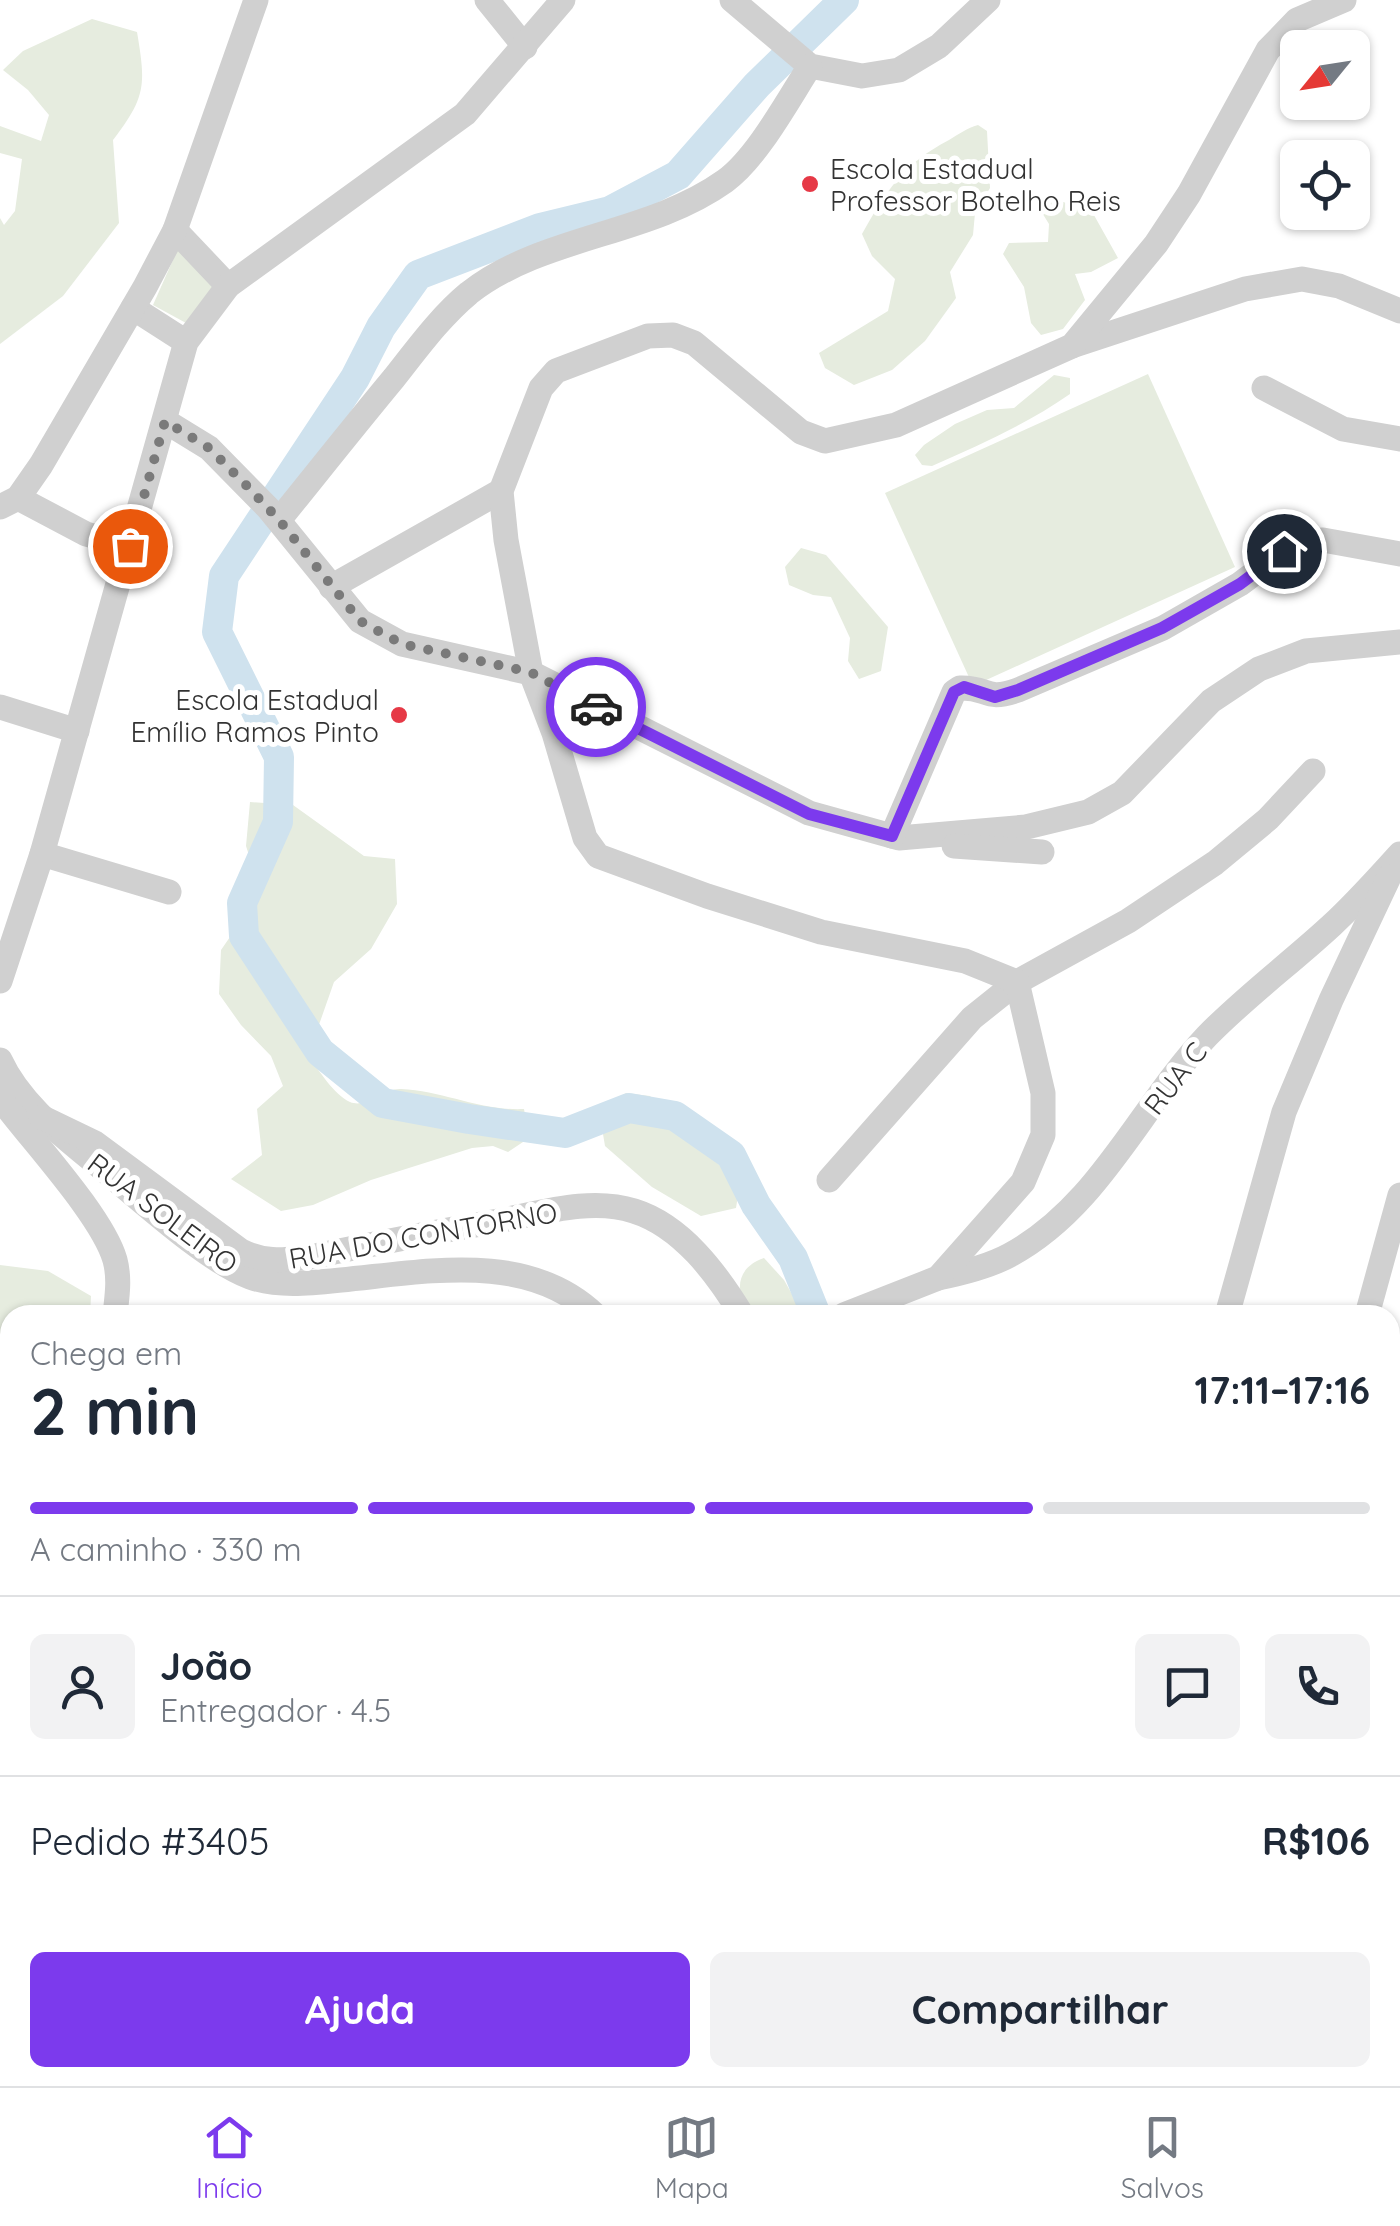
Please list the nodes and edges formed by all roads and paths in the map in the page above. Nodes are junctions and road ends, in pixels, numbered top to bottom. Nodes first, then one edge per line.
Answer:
1 (256, 0) edge
2 (487, 0) edge
3 (562, 0) edge
4 (732, 0) edge
5 (1012, 0) edge
6 (1344, 0) edge
7 (984, 5) edge
8 (525, 47) junction
9 (797, 55) junction
10 (175, 230) junction
11 (228, 286) junction
12 (133, 308) junction
13 (1400, 311) edge
14 (186, 342) junction
15 (1072, 346) junction
16 (1264, 388) dead end
17 (165, 421) junction
18 (1400, 439) edge
19 (502, 490) junction
20 (9, 502) edge
21 (274, 514) junction
22 (130, 546) junction
23 (1400, 554) edge
24 (330, 588) junction
25 (1400, 642) edge
26 (530, 672) junction
27 (0, 706) edge
28 (77, 731) junction
29 (1313, 772) dead end
30 (895, 837) junction
31 (1042, 852) dead end
32 (42, 854) junction
33 (1400, 854) edge
34 (168, 892) dead end
35 (0, 981) edge
36 (1018, 982) junction
37 (0, 1060) edge
38 (0, 1098) edge
39 (41, 1118) junction
40 (829, 1180) dead end
41 (1400, 1195) edge
42 (938, 1278) junction
43 (115, 1305) edge
44 (581, 1305) edge
45 (736, 1305) edge
46 (869, 1305) edge
47 (1230, 1305) edge
48 (1370, 1305) edge

1 - 10 street
2 - 8 street
3 - 8 street
4 - 9 street
5 - 7 street
6 - 15 street
7 - 9 street
8 - 11 street
9 - 21 street
10 - 11 street
10 - 12 street
11 - 14 street
12 - 14 street
12 - 20 street
13 - 15 street
14 - 17 street
15 - 19 street
16 - 18 street
17 - 21 street
17 - 22 street
19 - 24 street
19 - 26 street
20 - 22 street
21 - 24 street
22 - 28 street
23 - 30 street
24 - 26 street
25 - 30 street
26 - 30 street
26 - 36 street
27 - 28 street
28 - 32 street
29 - 36 street
30 - 31 street
32 - 34 street
32 - 35 street
33 - 42 street, RUA C
33 - 47 street
36 - 40 street
36 - 42 street
37 - 39 street, RUA SOLEIRO
38 - 43 street
39 - 44 street, RUA SOLEIRO
39 - 45 street, RUA DO CONTORNO
41 - 48 street
42 - 46 street, RUA C

